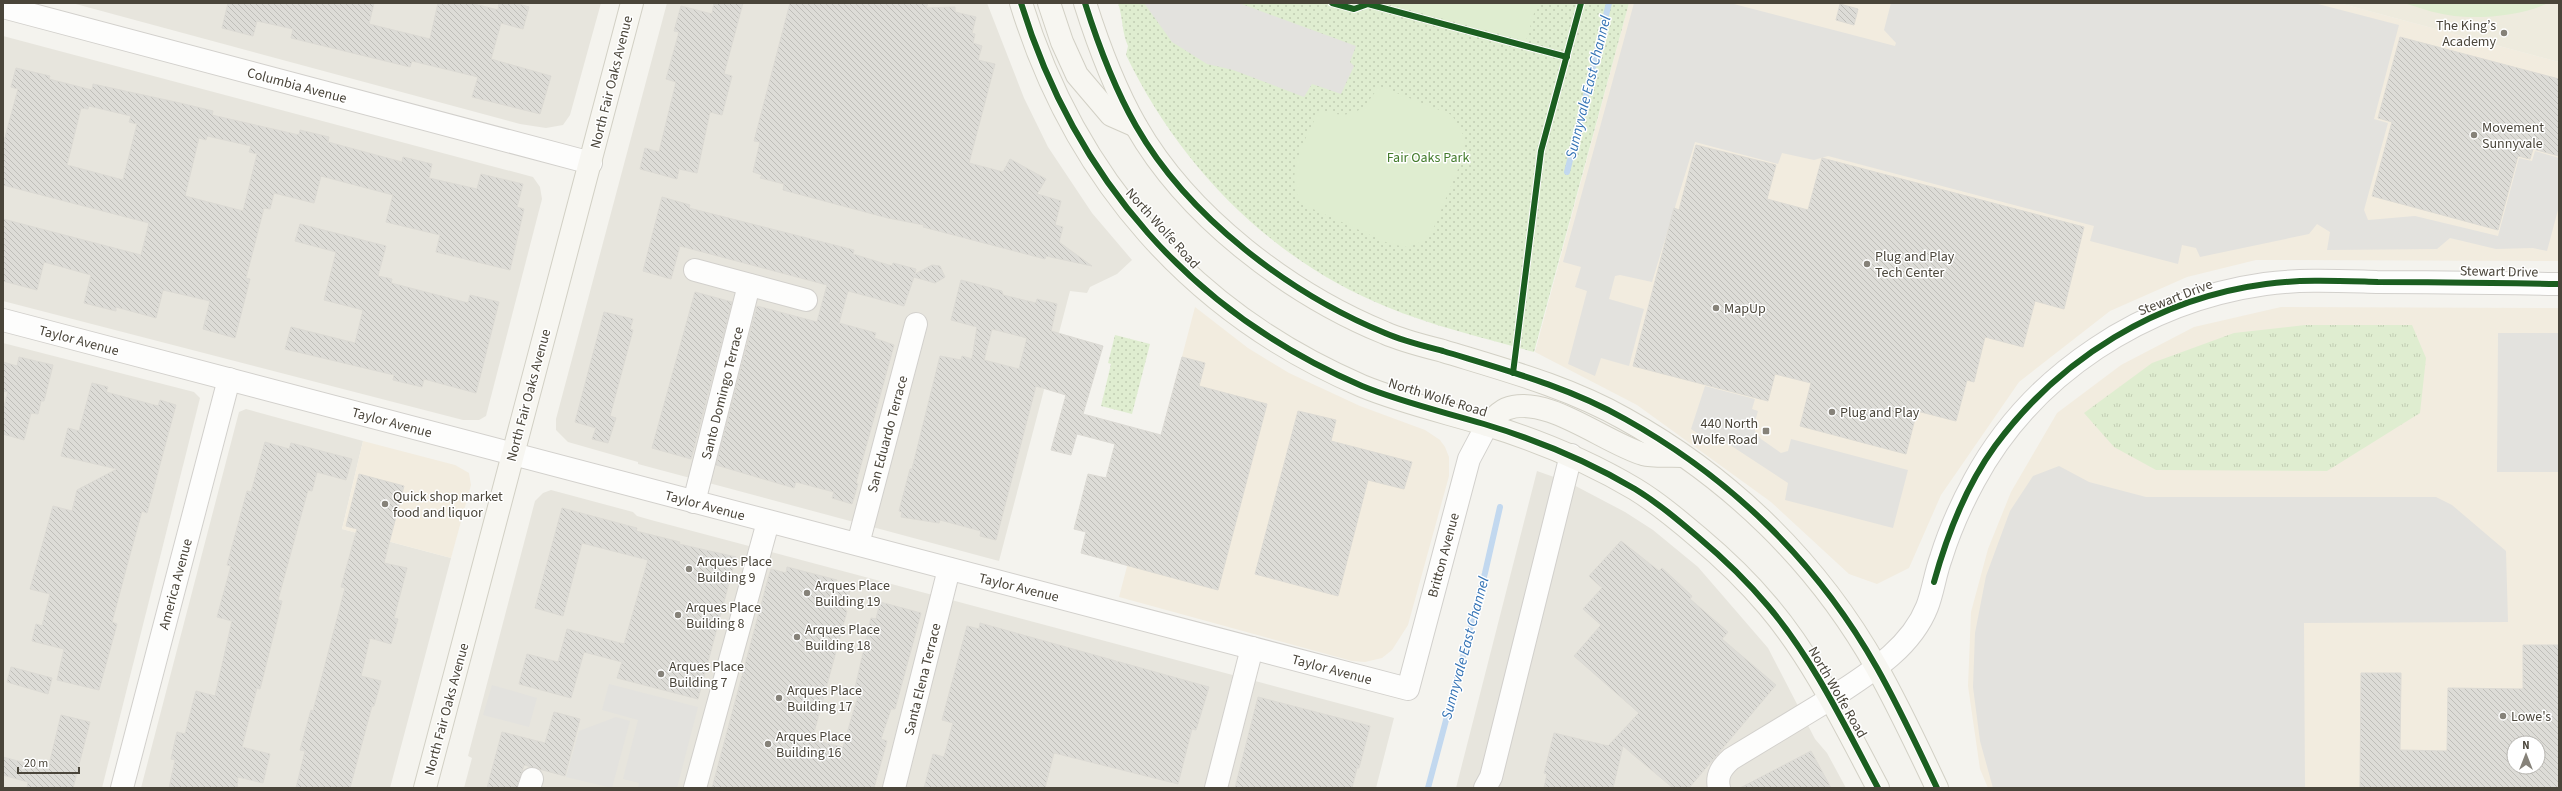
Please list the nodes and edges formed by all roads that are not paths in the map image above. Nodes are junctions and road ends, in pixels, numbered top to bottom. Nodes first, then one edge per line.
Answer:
1 (632, 3) edge
2 (1021, 3) edge
3 (1049, 3) edge
4 (1085, 3) edge
5 (3, 7) edge
6 (1136, 126) junction
7 (590, 163) junction
8 (695, 270) dead end
9 (2559, 284) edge
10 (749, 285) junction
11 (806, 300) dead end
12 (3, 320) edge
13 (916, 324) dead end
14 (229, 379) junction
15 (1487, 425) junction
16 (513, 454) junction
17 (1571, 455) junction
18 (1684, 456) junction
19 (694, 502) junction
20 (768, 522) junction
21 (858, 544) junction
22 (950, 569) junction
23 (1252, 648) junction
24 (1877, 668) junction
25 (1408, 689) joint
26 (1830, 699) junction
27 (122, 788) edge
28 (425, 788) edge
29 (695, 788) edge
30 (894, 788) edge
31 (1216, 788) edge
32 (1485, 788) edge
33 (1719, 788) edge
34 (1878, 788) edge
35 (1937, 788) edge

1 - 7 main road, North Fair Oaks Avenue
2 - 15 main road, North Wolfe Road
3 - 6 main road
4 - 6 main road
5 - 7 street, Columbia Avenue
6 - 18 main road
7 - 16 main road, North Fair Oaks Avenue
8 - 10 street
9 - 24 street, Stewart Drive
10 - 11 street
10 - 19 street, Santo Domingo Terrace
12 - 14 street, Taylor Avenue
13 - 21 street, San Eduardo Terrace
14 - 16 street, Taylor Avenue
14 - 27 street, America Avenue
15 - 17 main road, North Wolfe Road
15 - 18 main road
15 - 25 street, Britton Avenue
16 - 19 street, Taylor Avenue
16 - 28 main road, North Fair Oaks Avenue
17 - 26 main road, North Wolfe Road
17 - 32 street
18 - 24 main road
19 - 20 street, Taylor Avenue
20 - 21 street, Taylor Avenue
20 - 29 street
21 - 22 street, Taylor Avenue
22 - 23 street, Taylor Avenue
22 - 30 street, Santa Elena Terrace
23 - 25 street, Taylor Avenue
23 - 31 street
24 - 26 street, Stewart Drive
24 - 35 main road
26 - 33 street, Stewart Drive
26 - 34 main road, North Wolfe Road

